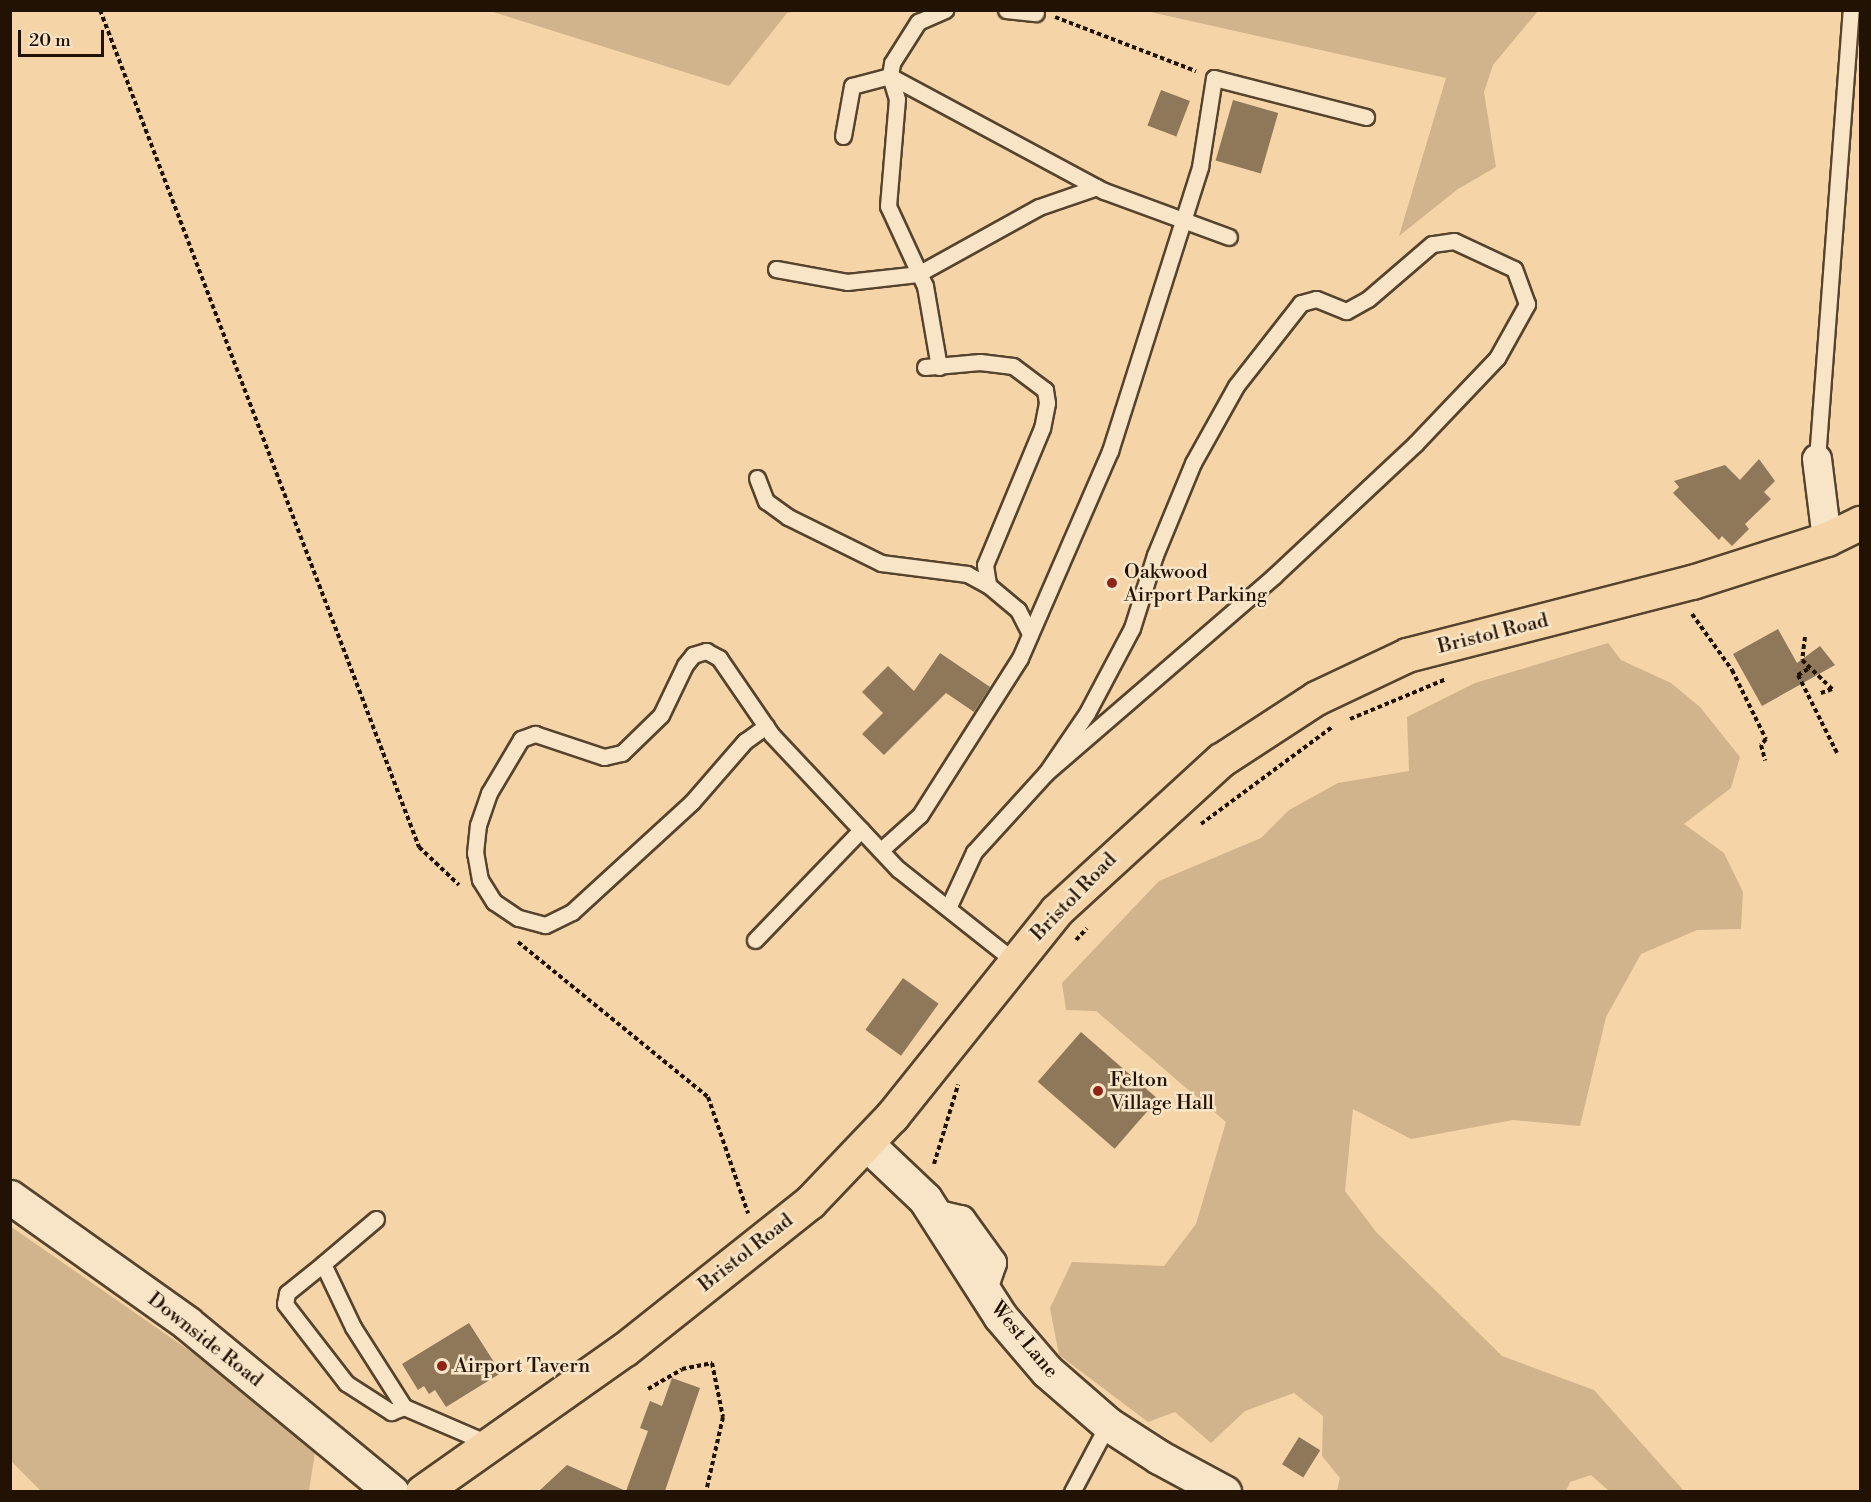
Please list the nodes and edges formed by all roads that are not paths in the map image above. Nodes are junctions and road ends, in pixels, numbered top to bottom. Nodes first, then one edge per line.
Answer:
1 (945, 10) edge
2 (1006, 10) edge
3 (1851, 10) edge
4 (1036, 13) road end
5 (890, 76) junction
6 (1366, 117) dead end
7 (843, 136) dead end
8 (1097, 187) junction
9 (1184, 218) junction
10 (1229, 237) dead end
11 (776, 268) dead end
12 (918, 274) junction
13 (1817, 459) joint
14 (756, 478) dead end
15 (1860, 523) edge
16 (1827, 539) junction
17 (988, 585) junction
18 (1030, 634) junction
19 (766, 726) junction
20 (1046, 773) junction
21 (861, 830) junction
22 (881, 850) junction
23 (948, 908) junction
24 (754, 940) dead end
25 (1014, 961) junction
26 (867, 1144) junction
27 (10, 1197) edge
28 (376, 1219) dead end
29 (323, 1263) junction
30 (404, 1407) junction
31 (1108, 1424) junction
32 (490, 1444) junction
33 (392, 1491) edge
34 (422, 1491) edge
35 (1072, 1491) edge
36 (1224, 1491) edge

1 - 5 lane
2 - 4 lane
3 - 13 lane
5 - 7 lane
5 - 8 lane
5 - 12 lane
6 - 9 lane
8 - 9 lane
8 - 12 lane
9 - 10 lane
9 - 18 lane
11 - 12 lane
12 - 17 lane
13 - 16 street
14 - 17 lane
15 - 16 highway, Bristol Road
16 - 25 highway, Bristol Road
17 - 18 lane
18 - 22 lane
19 - 19 lane
19 - 21 lane
20 - 20 lane
20 - 23 lane
21 - 22 lane
21 - 24 lane
22 - 23 lane
23 - 25 lane
25 - 26 highway, Bristol Road
26 - 31 street, West Lane
26 - 32 highway, Bristol Road
27 - 33 street, Downside Road
28 - 29 lane
29 - 30 lane
29 - 30 lane
30 - 32 lane
31 - 35 lane
31 - 36 street, West Lane
32 - 34 highway, Bristol Road

